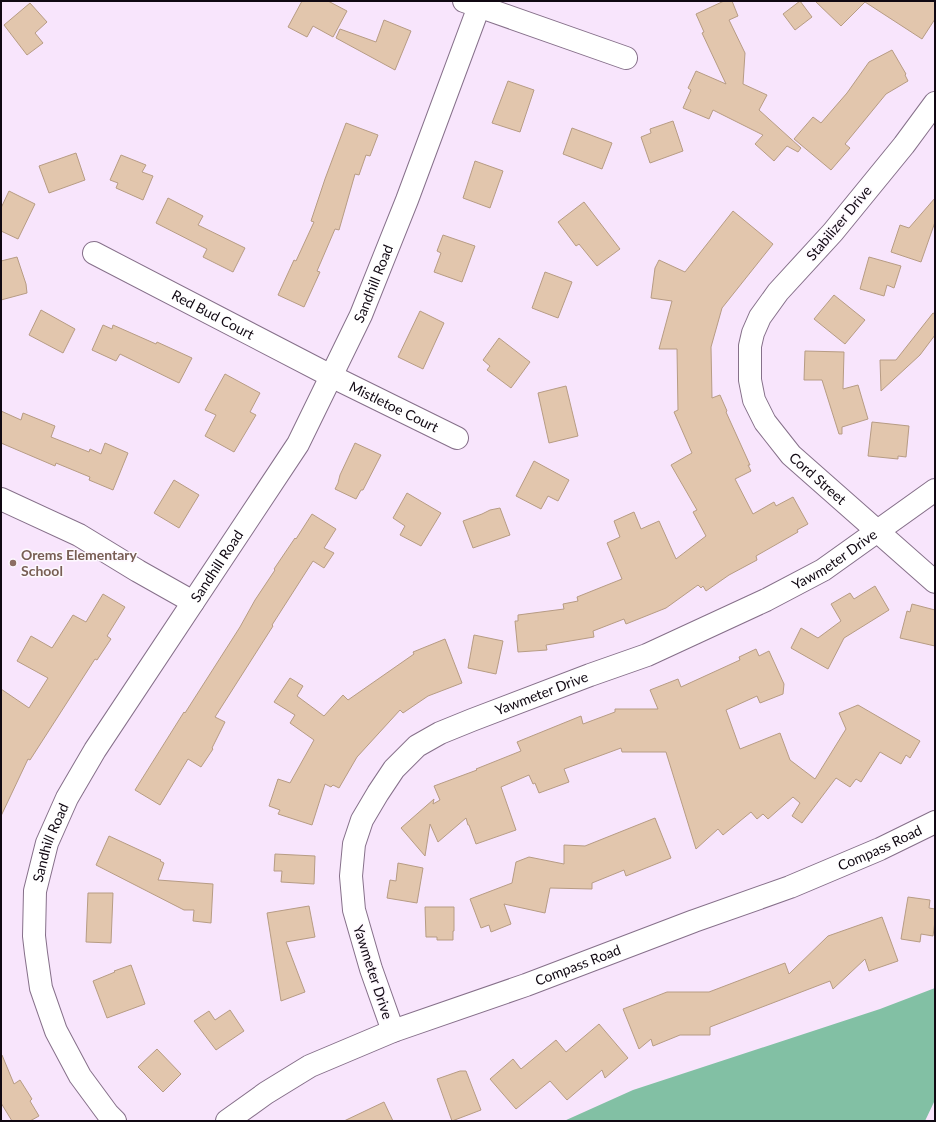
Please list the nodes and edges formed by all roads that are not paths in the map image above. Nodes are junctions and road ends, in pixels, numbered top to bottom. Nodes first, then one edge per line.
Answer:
1 (475, 3) edge
2 (626, 58) dead end
3 (935, 103) edge
4 (94, 253) dead end
5 (750, 346) joint
6 (331, 376) junction
7 (457, 438) dead end
8 (935, 490) edge
9 (1, 499) edge
10 (878, 532) junction
11 (935, 582) edge
12 (193, 602) junction
13 (935, 822) edge
14 (393, 1031) junction
15 (115, 1121) edge
16 (227, 1121) edge

1 - 2 street
1 - 6 street, Sandhill Road
3 - 5 street, Stabilizer Drive
4 - 6 street, Red Bud Court
5 - 10 street, Cord Street
6 - 7 street, Mistletoe Court
6 - 12 street, Sandhill Road
8 - 10 street, Yawmeter Drive
9 - 12 street
10 - 11 street, Cord Street
10 - 14 street, Yawmeter Drive
12 - 15 street, Sandhill Road
13 - 14 street, Compass Road
14 - 16 street, Compass Road

